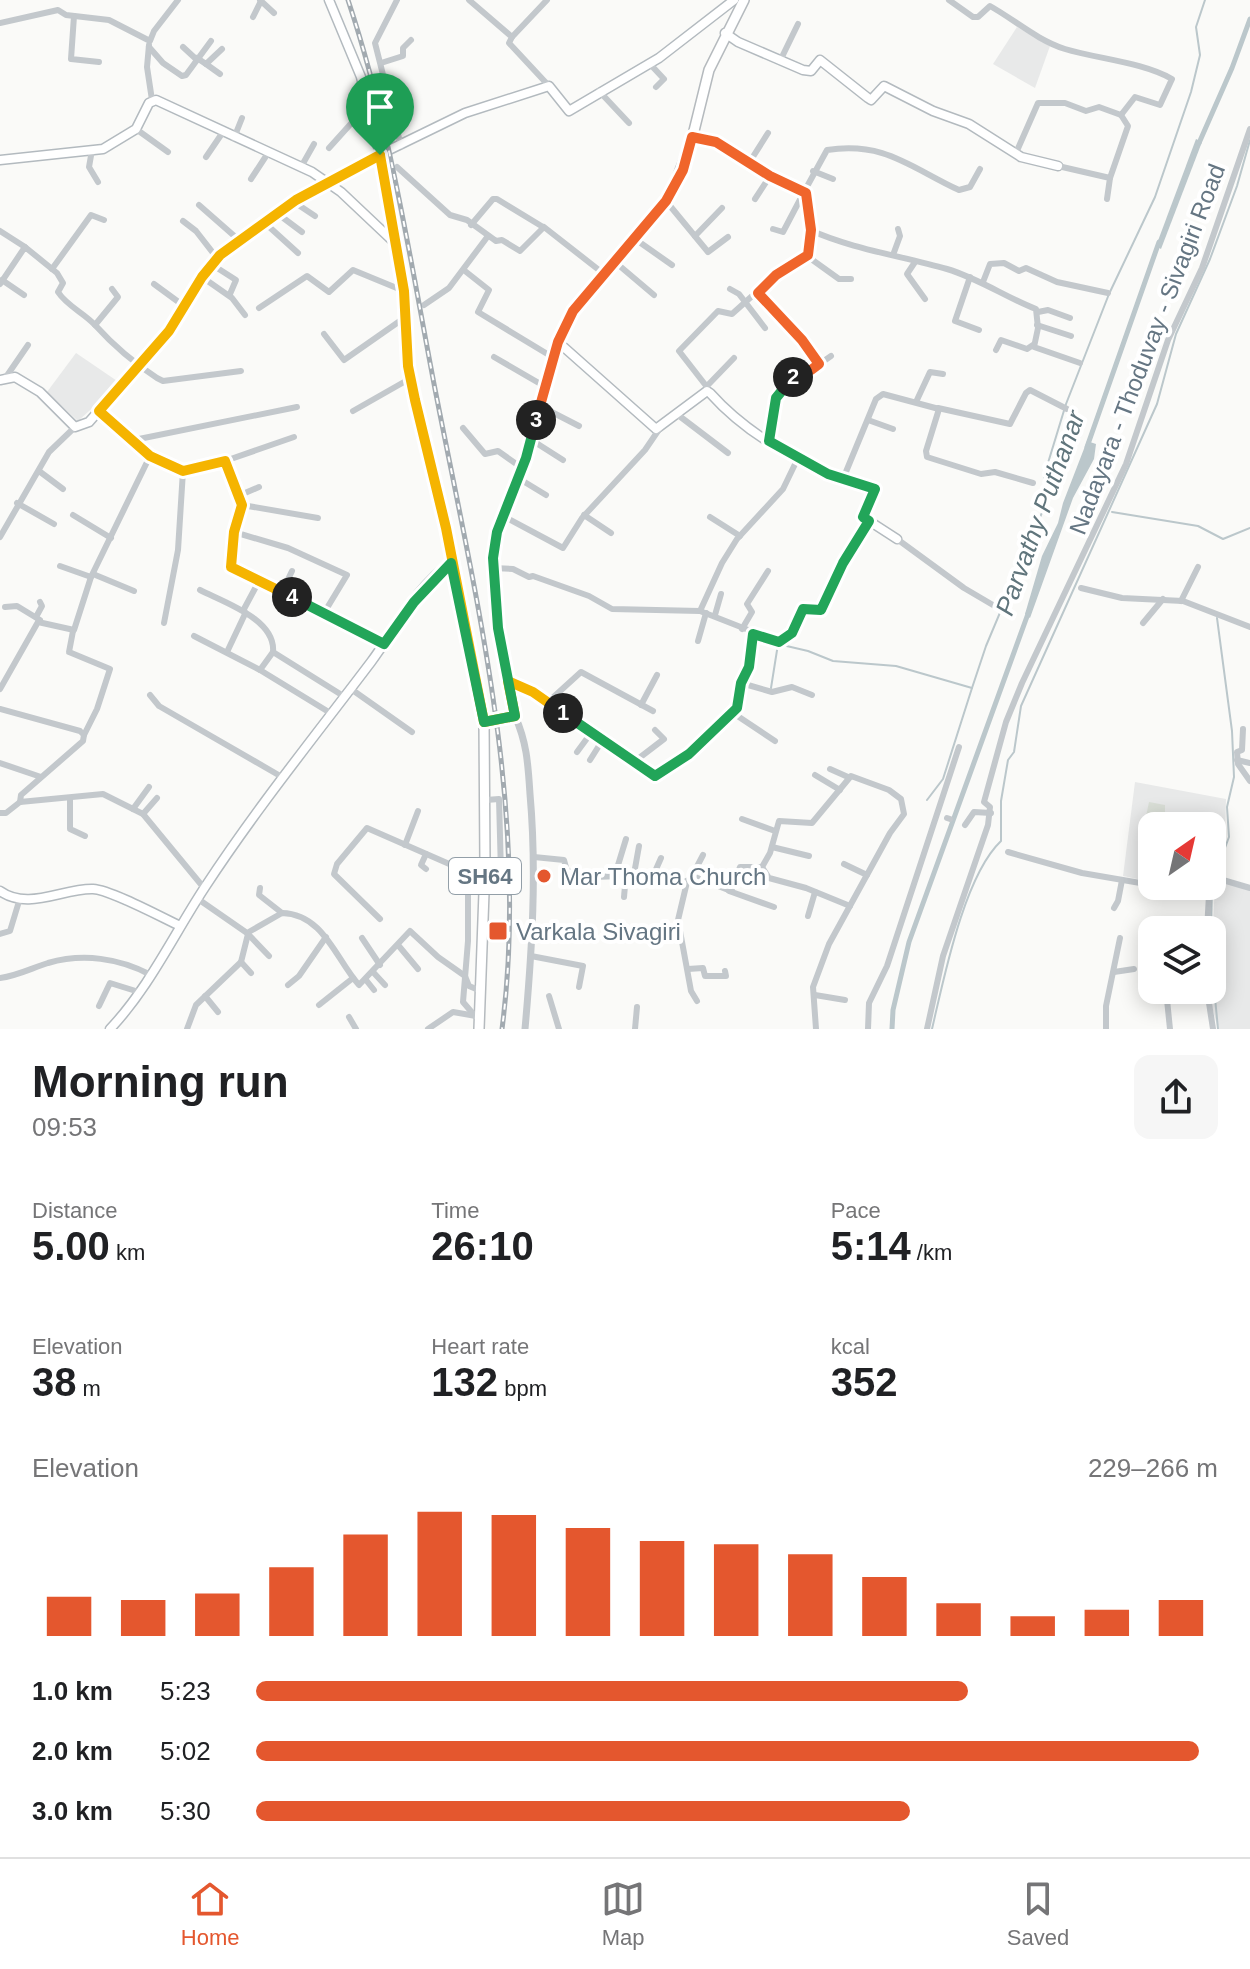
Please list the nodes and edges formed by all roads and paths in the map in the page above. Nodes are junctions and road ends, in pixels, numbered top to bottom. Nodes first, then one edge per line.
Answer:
1 (178, 0) edge
2 (260, 0) edge
3 (329, 0) edge
4 (397, 0) edge
5 (469, 0) edge
6 (547, 0) edge
7 (733, 0) edge
8 (744, 0) edge
9 (949, 0) edge
10 (274, 13) dead end
11 (74, 16) junction
12 (253, 17) dead end
13 (0, 23) edge
14 (798, 24) dead end
15 (725, 33) junction
16 (512, 37) junction
17 (411, 40) dead end
18 (211, 41) dead end
19 (150, 44) junction
20 (183, 47) dead end
21 (222, 49) dead end
22 (196, 59) junction
23 (780, 61) junction
24 (99, 62) dead end
25 (381, 63) junction
26 (649, 63) junction
27 (206, 64) junction
28 (220, 74) dead end
29 (549, 86) junction
30 (656, 87) dead end
31 (599, 91) junction
32 (152, 100) junction
33 (370, 111) junction
34 (1121, 115) junction
35 (242, 118) dead end
36 (629, 123) dead end
37 (136, 129) junction
38 (1250, 129) edge
39 (223, 132) junction
40 (768, 133) dead end
41 (692, 137) junction
42 (234, 138) junction
43 (314, 144) dead end
44 (401, 146) junction
45 (329, 148) dead end
46 (92, 150) junction
47 (168, 152) dead end
48 (268, 153) junction
49 (1016, 153) junction
50 (380, 155) junction
51 (206, 157) dead end
52 (0, 160) edge
53 (749, 163) junction
54 (1058, 166) joint
55 (301, 167) junction
56 (397, 167) dead end
57 (980, 169) dead end
58 (813, 171) junction
59 (770, 176) junction
60 (1110, 178) junction
61 (251, 179) dead end
62 (833, 179) dead end
63 (327, 181) junction
64 (98, 182) dead end
65 (805, 191) junction
66 (755, 199) dead end
67 (1107, 199) dead end
68 (666, 201) junction
69 (294, 202) junction
70 (199, 205) dead end
71 (722, 208) dead end
72 (278, 214) junction
73 (315, 216) dead end
74 (104, 220) dead end
75 (183, 221) dead end
76 (266, 224) junction
77 (471, 225) junction
78 (543, 227) junction
79 (773, 229) dead end
80 (898, 229) dead end
81 (811, 230) junction
82 (0, 231) edge
83 (302, 232) dead end
84 (488, 236) junction
85 (695, 236) junction
86 (728, 237) dead end
87 (635, 239) junction
88 (240, 241) junction
89 (395, 243) junction
90 (25, 247) junction
91 (298, 253) dead end
92 (893, 255) junction
93 (807, 256) junction
94 (214, 261) junction
95 (615, 262) junction
96 (915, 262) junction
97 (672, 265) dead end
98 (52, 269) junction
99 (465, 271) junction
100 (604, 274) junction
101 (202, 277) junction
102 (970, 277) junction
103 (2, 279) edge
104 (851, 279) dead end
105 (983, 282) junction
106 (154, 284) dead end
107 (112, 289) dead end
108 (730, 289) dead end
109 (404, 291) junction
110 (758, 293) junction
111 (1108, 293) dead end
112 (230, 294) dead end
113 (24, 295) dead end
114 (654, 295) dead end
115 (925, 299) dead end
116 (745, 303) junction
117 (424, 305) dead end
118 (184, 306) junction
119 (259, 308) dead end
120 (1038, 312) junction
121 (245, 315) dead end
122 (407, 316) junction
123 (1070, 318) dead end
124 (95, 325) junction
125 (1037, 325) junction
126 (765, 328) dead end
127 (979, 330) dead end
128 (324, 334) dead end
129 (1071, 336) dead end
130 (558, 342) junction
131 (28, 345) dead end
132 (1033, 345) junction
133 (996, 350) dead end
134 (831, 356) dead end
135 (494, 357) dead end
136 (554, 358) junction
137 (734, 358) dead end
138 (1080, 363) dead end
139 (819, 364) junction
140 (138, 366) junction
141 (241, 371) dead end
142 (943, 374) dead end
143 (411, 378) junction
144 (3, 379) edge
145 (544, 386) junction
146 (707, 389) junction
147 (916, 402) junction
148 (540, 406) junction
149 (297, 407) dead end
150 (938, 408) junction
151 (1067, 409) dead end
152 (99, 411) junction
153 (353, 411) dead end
154 (678, 415) junction
155 (868, 420) junction
156 (579, 426) dead end
157 (75, 427) junction
158 (463, 428) dead end
159 (660, 428) junction
160 (893, 429) dead end
161 (294, 437) dead end
162 (530, 439) junction
163 (134, 440) junction
164 (769, 441) junction
165 (728, 453) dead end
166 (150, 456) junction
167 (798, 458) junction
168 (563, 460) dead end
169 (225, 461) junction
170 (39, 471) junction
171 (183, 471) junction
172 (520, 473) junction
173 (843, 479) junction
174 (1033, 483) dead end
175 (259, 487) dead end
176 (63, 489) dead end
177 (546, 495) dead end
178 (238, 496) junction
179 (17, 503) junction
180 (242, 505) junction
181 (73, 515) dead end
182 (584, 515) junction
183 (503, 516) junction
184 (710, 517) dead end
185 (318, 518) dead end
186 (869, 521) junction
187 (54, 524) dead end
188 (234, 532) junction
189 (611, 533) dead end
190 (740, 536) junction
191 (0, 537) edge
192 (111, 538) junction
193 (897, 539) joint
194 (451, 563) junction
195 (60, 566) dead end
196 (1198, 567) dead end
197 (493, 568) junction
198 (292, 571) dead end
199 (768, 571) dead end
200 (92, 576) junction
201 (259, 581) junction
202 (1081, 588) dead end
203 (200, 590) dead end
204 (134, 591) dead end
205 (282, 592) junction
206 (721, 594) dead end
207 (1163, 599) junction
208 (1181, 601) junction
209 (40, 602) dead end
210 (5, 607) dead end
211 (998, 608) dead end
212 (703, 612) junction
213 (324, 613) junction
214 (245, 614) junction
215 (715, 615) junction
216 (38, 619) junction
217 (164, 623) dead end
218 (1143, 623) dead end
219 (1250, 627) edge
220 (742, 629) junction
221 (73, 631) junction
222 (753, 634) junction
223 (194, 636) dead end
224 (698, 641) dead end
225 (384, 644) junction
226 (227, 652) junction
227 (273, 652) junction
228 (260, 670) junction
229 (657, 675) dead end
230 (2, 679) edge
231 (508, 681) junction
232 (741, 683) junction
233 (0, 689) edge
234 (348, 693) junction
235 (150, 695) dead end
236 (812, 695) dead end
237 (548, 702) junction
238 (641, 705) junction
239 (0, 709) edge
240 (653, 711) dead end
241 (733, 713) junction
242 (332, 714) junction
243 (515, 716) junction
244 (484, 722) junction
245 (1243, 729) dead end
246 (655, 730) dead end
247 (412, 732) dead end
248 (591, 733) junction
249 (84, 735) junction
250 (1247, 738) edge
251 (602, 741) junction
252 (775, 741) dead end
253 (959, 747) dead end
254 (577, 752) dead end
255 (590, 760) dead end
256 (1237, 760) junction
257 (634, 762) junction
258 (0, 763) edge
259 (1250, 763) edge
260 (830, 769) dead end
261 (815, 775) dead end
262 (41, 777) junction
263 (282, 777) junction
264 (848, 777) junction
265 (1250, 781) edge
266 (149, 787) dead end
267 (840, 790) junction
268 (70, 798) junction
269 (157, 798) dead end
270 (486, 800) junction
271 (20, 802) junction
272 (133, 809) junction
273 (418, 811) dead end
274 (0, 813) edge
275 (991, 813) junction
276 (143, 814) junction
277 (742, 819) dead end
278 (965, 825) dead end
279 (775, 831) junction
280 (85, 836) dead end
281 (626, 839) dead end
282 (405, 845) junction
283 (639, 846) dead end
284 (772, 847) junction
285 (1008, 852) dead end
286 (426, 854) junction
287 (703, 855) dead end
288 (809, 856) dead end
289 (534, 857) junction
290 (661, 858) dead end
291 (844, 864) dead end
292 (485, 865) junction
293 (762, 867) junction
294 (426, 869) dead end
295 (468, 870) junction
296 (501, 873) dead end
297 (630, 874) junction
298 (615, 875) junction
299 (867, 875) junction
300 (653, 876) junction
301 (1122, 880) junction
302 (689, 881) junction
303 (1226, 881) edge
304 (1138, 883) edge
305 (204, 888) junction
306 (260, 888) dead end
307 (1250, 888) edge
308 (0, 891) edge
309 (729, 891) junction
310 (815, 892) junction
311 (624, 897) dead end
312 (20, 898) junction
313 (198, 899) junction
314 (850, 906) junction
315 (774, 907) dead end
316 (1114, 908) dead end
317 (282, 913) junction
318 (808, 916) dead end
319 (380, 919) dead end
320 (180, 926) junction
321 (0, 934) edge
322 (248, 934) junction
323 (326, 937) junction
324 (362, 938) dead end
325 (1120, 938) dead end
326 (398, 945) junction
327 (269, 956) dead end
328 (531, 956) junction
329 (241, 962) junction
330 (380, 965) junction
331 (418, 969) dead end
332 (688, 969) junction
333 (1134, 969) dead end
334 (725, 971) dead end
335 (373, 972) junction
336 (1114, 972) junction
337 (251, 973) dead end
338 (151, 975) junction
339 (465, 976) junction
340 (0, 978) edge
341 (353, 978) junction
342 (366, 980) junction
343 (288, 985) dead end
344 (385, 985) dead end
345 (579, 987) dead end
346 (374, 990) dead end
347 (481, 991) junction
348 (139, 992) junction
349 (815, 995) junction
350 (205, 996) junction
351 (549, 996) dead end
352 (845, 1000) dead end
353 (697, 1001) dead end
354 (1167, 1004) edge
355 (1209, 1004) edge
356 (319, 1005) dead end
357 (99, 1006) dead end
358 (637, 1007) dead end
359 (218, 1012) dead end
360 (478, 1016) junction
361 (349, 1017) dead end
362 (110, 1029) edge
363 (187, 1029) edge
364 (356, 1029) edge
365 (428, 1029) edge
366 (479, 1029) edge
367 (525, 1029) edge
368 (559, 1029) edge
369 (635, 1029) edge
370 (816, 1029) edge
371 (868, 1029) edge
372 (927, 1029) edge
373 (1106, 1029) edge
374 (1170, 1029) edge
375 (1213, 1029) edge

1 - 19 street
2 - 10 street
2 - 12 street
3 - 33 main road
4 - 25 street
5 - 16 street
6 - 16 street
7 - 26 main road
8 - 15 main road
9 - 34 street
11 - 13 street
11 - 19 street
11 - 24 street
14 - 23 street
15 - 23 main road
15 - 41 main road
16 - 29 street
17 - 25 street
18 - 22 street
19 - 22 street
19 - 32 street
20 - 22 street
21 - 27 street
22 - 27 street
23 - 49 main road
25 - 44 street
26 - 30 street
26 - 31 main road
27 - 28 street
29 - 31 main road
29 - 44 main road
31 - 36 street
32 - 37 main road
32 - 39 main road
33 - 45 street
33 - 50 main road
34 - 49 street
34 - 60 street
35 - 42 street
37 - 46 main road
37 - 47 street
38 - 275 street, Nadayara - Thoduvay - Sivagiri Road
39 - 42 main road
39 - 51 street
40 - 53 street
41 - 53 street
41 - 68 main road
42 - 48 main road
43 - 55 street
44 - 50 main road
46 - 52 main road
46 - 64 street
48 - 55 main road
48 - 61 street
49 - 54 main road
50 - 63 main road
50 - 89 main road
53 - 59 street
54 - 60 street
55 - 63 main road
56 - 77 street
57 - 58 street
58 - 62 street
58 - 65 street
59 - 65 street
59 - 66 street
60 - 67 street
63 - 69 main road
63 - 89 main road
65 - 79 street
65 - 81 street
68 - 85 street
68 - 87 main road
69 - 72 main road
69 - 73 street
70 - 88 street
71 - 85 street
72 - 76 main road
72 - 83 street
74 - 98 street
75 - 94 street
76 - 88 main road
76 - 91 street
77 - 78 street
77 - 84 street
78 - 84 street
78 - 100 street
80 - 92 street
81 - 92 street
81 - 93 street
82 - 90 street
84 - 99 street
85 - 86 street
87 - 95 main road
87 - 97 street
88 - 94 main road
89 - 109 main road
90 - 98 street
90 - 103 street
92 - 96 street
93 - 104 street
93 - 110 street
94 - 101 main road
94 - 112 street
95 - 100 main road
95 - 114 street
96 - 102 street
96 - 115 street
98 - 124 street
99 - 117 street
99 - 136 street
100 - 130 main road
101 - 118 main road
101 - 121 street
102 - 105 street
102 - 127 street
103 - 113 street
105 - 111 street
105 - 120 street
106 - 118 street
107 - 124 street
108 - 116 street
109 - 119 street
109 - 122 main road
110 - 116 street
110 - 139 street
116 - 126 street
116 - 146 street
118 - 140 main road
120 - 123 street
120 - 125 street
122 - 128 street
122 - 143 main road
124 - 140 street
125 - 129 street
125 - 132 street
130 - 136 main road
130 - 159 main road
131 - 144 street
132 - 133 street
132 - 138 street
134 - 139 street
135 - 145 street
136 - 145 main road
137 - 146 street
139 - 164 street
140 - 141 street
140 - 152 main road
142 - 147 street
143 - 153 street
143 - 194 main road
144 - 157 main road
145 - 148 main road
146 - 154 main road
146 - 164 main road
147 - 150 street
147 - 155 street
148 - 156 street
148 - 162 main road
149 - 163 street
150 - 151 street
150 - 174 street
152 - 157 main road
152 - 163 street
154 - 159 main road
154 - 165 street
155 - 160 street
155 - 173 street
157 - 170 street
158 - 172 street
159 - 182 street
161 - 169 street
162 - 168 street
162 - 172 main road
163 - 166 street
164 - 167 main road
166 - 171 street
166 - 192 street
167 - 173 main road
167 - 190 street
169 - 171 street
169 - 178 street
170 - 176 street
170 - 179 street
171 - 217 street
172 - 177 street
172 - 183 main road
173 - 186 main road
175 - 178 street
178 - 180 street
179 - 187 street
179 - 191 street
180 - 185 street
180 - 188 street
181 - 192 street
182 - 183 street
182 - 189 street
183 - 197 main road
184 - 190 street
186 - 193 main road
186 - 222 street
188 - 201 street
188 - 213 street
190 - 212 street
192 - 200 street
193 - 211 street
194 - 225 main road
194 - 244 main road
195 - 200 street
196 - 208 street
197 - 212 street
197 - 231 main road
198 - 205 street
199 - 220 street
200 - 204 street
200 - 221 street
201 - 205 street
201 - 214 street
202 - 207 street
203 - 214 street
205 - 213 street
206 - 215 street
207 - 208 street
207 - 218 street
208 - 219 street
209 - 216 street
210 - 216 street
212 - 215 street
212 - 224 street
213 - 225 street
214 - 226 street
214 - 227 street
215 - 220 street
216 - 221 street
216 - 230 street
220 - 222 street
221 - 249 street
222 - 232 street
223 - 226 street
225 - 234 main road
226 - 228 street
227 - 228 street
227 - 234 street
228 - 242 street
229 - 238 street
230 - 233 street
231 - 237 street
231 - 243 main road
232 - 236 street
232 - 241 street
234 - 242 main road
234 - 247 street
235 - 263 street
237 - 238 street
237 - 248 street
238 - 240 street
239 - 249 street
241 - 252 street
241 - 257 street
242 - 263 main road
243 - 244 main road
243 - 289 street
244 - 270 main road, SH64
245 - 250 street
246 - 257 street
248 - 251 street
248 - 254 street
249 - 262 street
250 - 256 street
251 - 255 street
251 - 257 street
253 - 371 street
256 - 259 street
256 - 265 street
258 - 262 street
260 - 264 street
261 - 267 street
262 - 271 street
263 - 305 main road
264 - 267 street
264 - 299 street
266 - 272 street
267 - 279 street
268 - 271 street
268 - 272 street
268 - 280 street
269 - 276 street
270 - 292 main road, SH64
270 - 296 street
271 - 274 street
272 - 276 street
273 - 282 street
275 - 278 street
275 - 372 street, Nadayara - Thoduvay - Sivagiri Road
276 - 305 street
277 - 279 street
279 - 284 street
281 - 298 street
282 - 286 street
282 - 319 street
283 - 297 street
284 - 288 street
284 - 293 street
285 - 301 street
286 - 294 street
286 - 295 street
287 - 302 street
289 - 298 street
289 - 328 street
290 - 300 street
291 - 299 street
292 - 295 street
292 - 347 main road, SH64
293 - 309 street
293 - 310 street
295 - 339 street
297 - 298 street
297 - 300 street
297 - 311 street
299 - 314 street
300 - 302 street
301 - 304 street
301 - 316 street
302 - 309 street
302 - 332 street
303 - 307 street
305 - 313 main road
306 - 317 street
308 - 312 main road
309 - 315 street
310 - 314 street
310 - 318 street
312 - 320 main road
312 - 321 street
313 - 320 main road
313 - 322 street
314 - 349 street
317 - 322 street
317 - 323 street
320 - 338 main road
322 - 327 street
322 - 329 street
323 - 341 street
323 - 343 street
324 - 330 street
325 - 336 street
326 - 330 street
326 - 331 street
326 - 339 street
328 - 345 street
328 - 367 street
329 - 337 street
329 - 350 street
330 - 335 street
332 - 334 street
332 - 353 street
333 - 336 street
335 - 342 street
335 - 344 street
336 - 373 street
338 - 340 street
338 - 348 main road
339 - 347 street
339 - 360 street
341 - 342 street
341 - 356 street
342 - 346 street
347 - 360 main road, SH64
348 - 357 street
348 - 362 main road
349 - 352 street
349 - 370 street
350 - 359 street
350 - 363 street
351 - 368 street
354 - 374 street
355 - 375 street
358 - 369 street
360 - 365 street
360 - 366 main road, SH64
361 - 364 street

